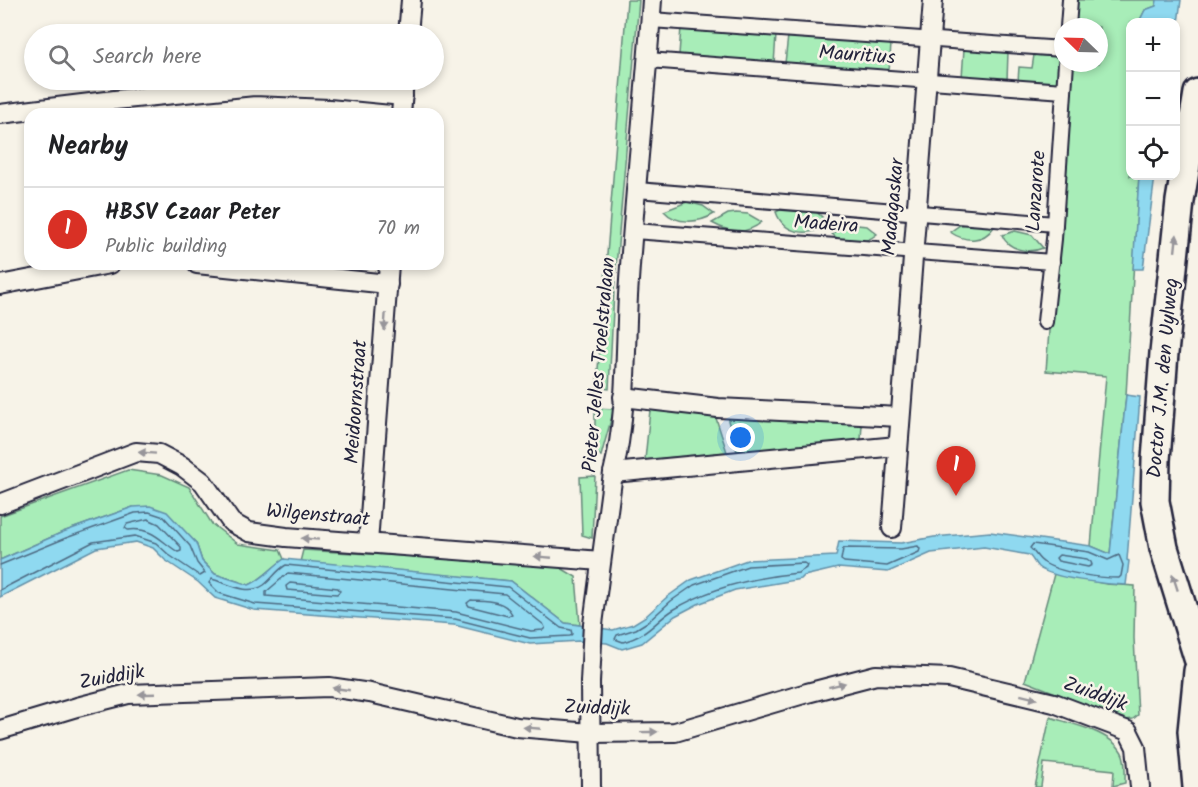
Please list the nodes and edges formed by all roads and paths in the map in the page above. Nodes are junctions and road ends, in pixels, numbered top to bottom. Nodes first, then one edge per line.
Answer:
1 (411, 0) edge
2 (652, 0) edge
3 (933, 0) edge
4 (1070, 0) edge
5 (1069, 18) edge
6 (651, 20) junction
7 (409, 24) edge
8 (930, 39) junction
9 (1054, 47) edge
10 (648, 60) junction
11 (1065, 72) edge
12 (927, 81) junction
13 (214, 90) edge
14 (403, 90) edge
15 (1064, 91) junction
16 (1198, 93) edge
17 (49, 108) edge
18 (401, 108) edge
19 (24, 111) edge
20 (0, 114) edge
21 (637, 190) junction
22 (916, 213) junction
23 (1055, 224) junction
24 (634, 231) junction
25 (913, 251) junction
26 (1052, 262) junction
27 (79, 270) edge
28 (254, 270) edge
29 (389, 270) edge
30 (388, 284) junction
31 (0, 285) edge
32 (1045, 322) dead end
33 (623, 398) junction
34 (900, 417) junction
35 (897, 446) junction
36 (613, 473) junction
37 (0, 504) edge
38 (892, 528) dead end
39 (368, 543) junction
40 (601, 561) junction
41 (1198, 658) edge
42 (1198, 671) edge
43 (0, 730) edge
44 (590, 733) junction
45 (591, 787) edge
46 (1140, 787) edge
47 (1197, 787) edge

1 - 7 street
2 - 6 street, Pieter Jelles Troelstralaan
3 - 8 street, Madagaskar
4 - 5 street
6 - 8 street, Mauritius
6 - 10 street, Pieter Jelles Troelstralaan
8 - 9 street, Mauritius
8 - 12 street, Madagaskar
10 - 12 street, Mauritius
10 - 21 street, Pieter Jelles Troelstralaan
11 - 15 street, Lanzarote
12 - 15 street, Mauritius
12 - 22 street, Madagaskar
13 - 17 street
14 - 18 street
15 - 23 street, Lanzarote
41 -> 16 main road, Doctor J.M. den Uylweg
19 - 20 street
21 - 22 street, Madeira
21 - 24 street, Pieter Jelles Troelstralaan
22 - 23 street, Madeira
22 - 25 street, Madagaskar
23 - 26 street, Lanzarote
24 - 25 street, Madeira
24 - 33 street, Pieter Jelles Troelstralaan
25 - 26 street, Madeira
25 - 34 street, Madagaskar
26 - 32 street, Lanzarote
27 - 31 street
28 - 30 street
29 - 30 street, Meidoornstraat
30 -> 39 street, Meidoornstraat
33 - 34 street
33 - 36 street, Pieter Jelles Troelstralaan
34 - 35 street, Madagaskar
35 - 36 street
35 - 38 street, Madagaskar
36 - 40 street, Pieter Jelles Troelstralaan
39 -> 37 street, Wilgenstraat
40 -> 39 street, Wilgenstraat
40 - 44 street, Pieter Jelles Troelstralaan
42 - 47 main road
44 -> 43 street, Zuiddijk
44 - 45 street, Pieter Jelles Troelstralaan
44 -> 46 street, Zuiddijk

